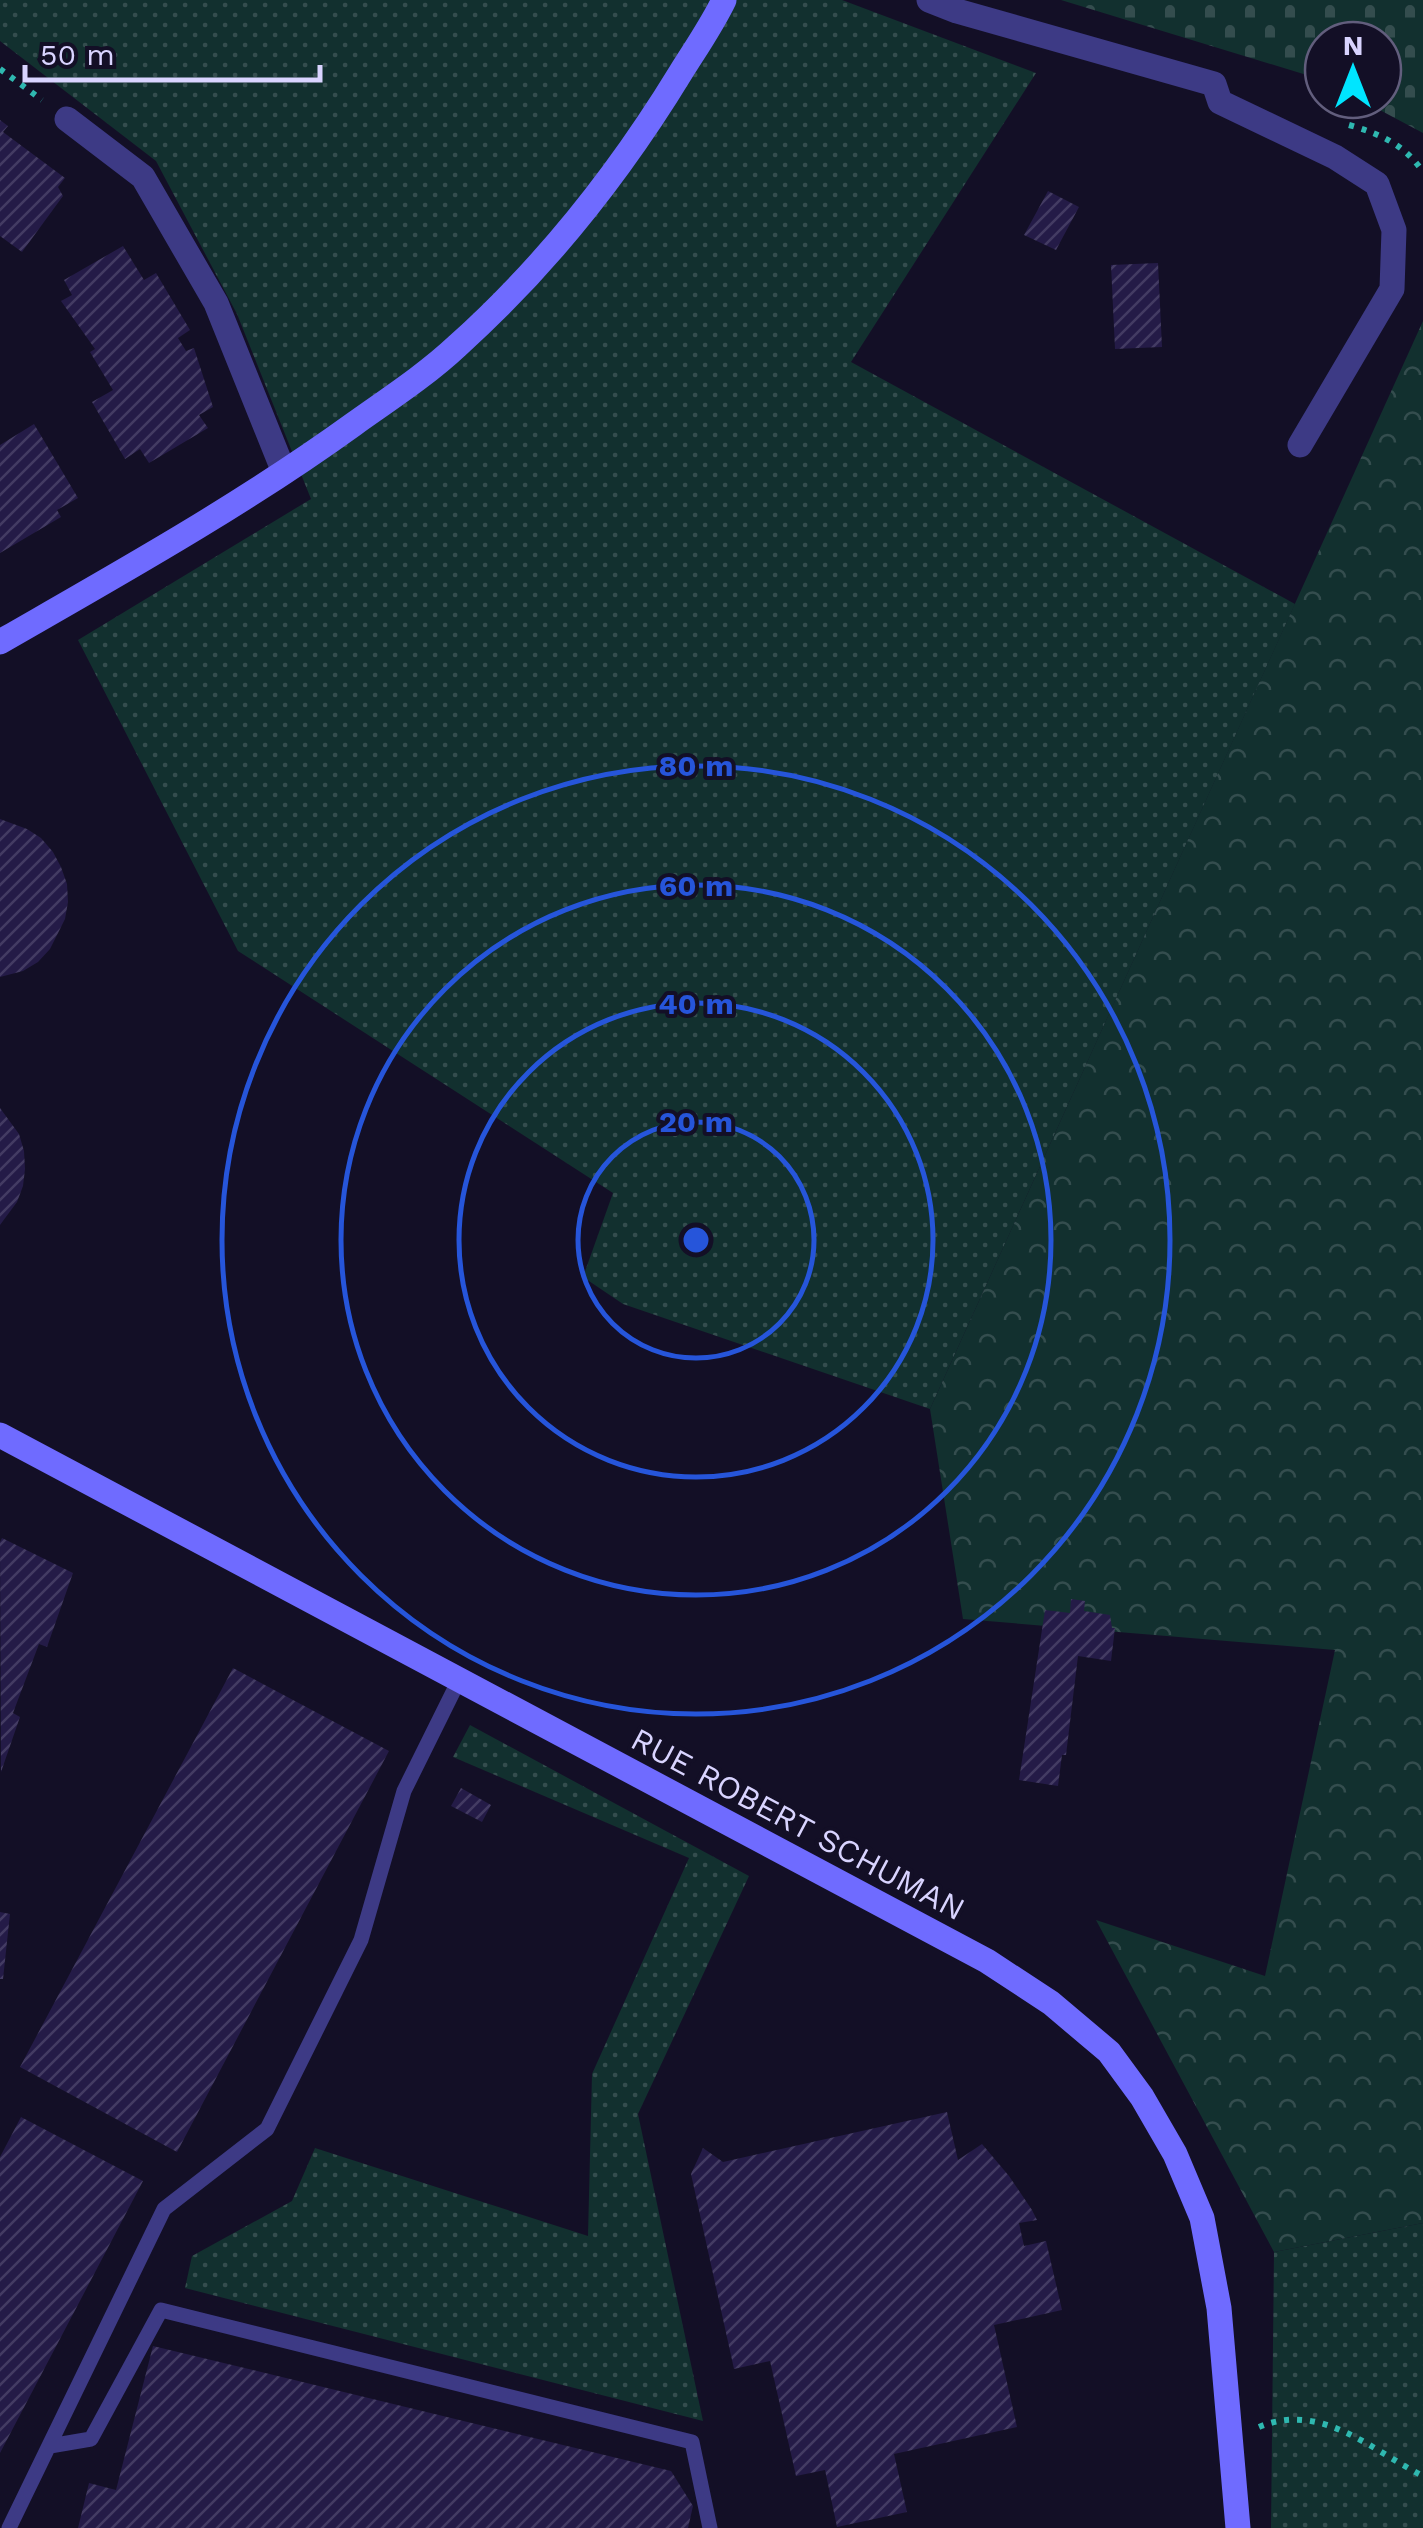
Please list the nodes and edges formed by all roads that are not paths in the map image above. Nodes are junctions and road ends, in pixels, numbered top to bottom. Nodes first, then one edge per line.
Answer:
1 (724, 0) edge
2 (928, 0) edge
3 (67, 119) road end
4 (1300, 445) dead end
5 (284, 472) junction
6 (0, 642) edge
7 (0, 1436) edge
8 (459, 1680) junction
9 (50, 2446) junction
10 (9, 2528) edge
11 (710, 2528) edge
12 (1238, 2528) edge

1 - 5 street
2 - 4 street
3 - 5 street
5 - 6 street
7 - 8 street, RUE ROBERT SCHUMAN
8 - 9 lane
8 - 12 street, RUE ROBERT SCHUMAN
9 - 10 lane
9 - 11 lane

